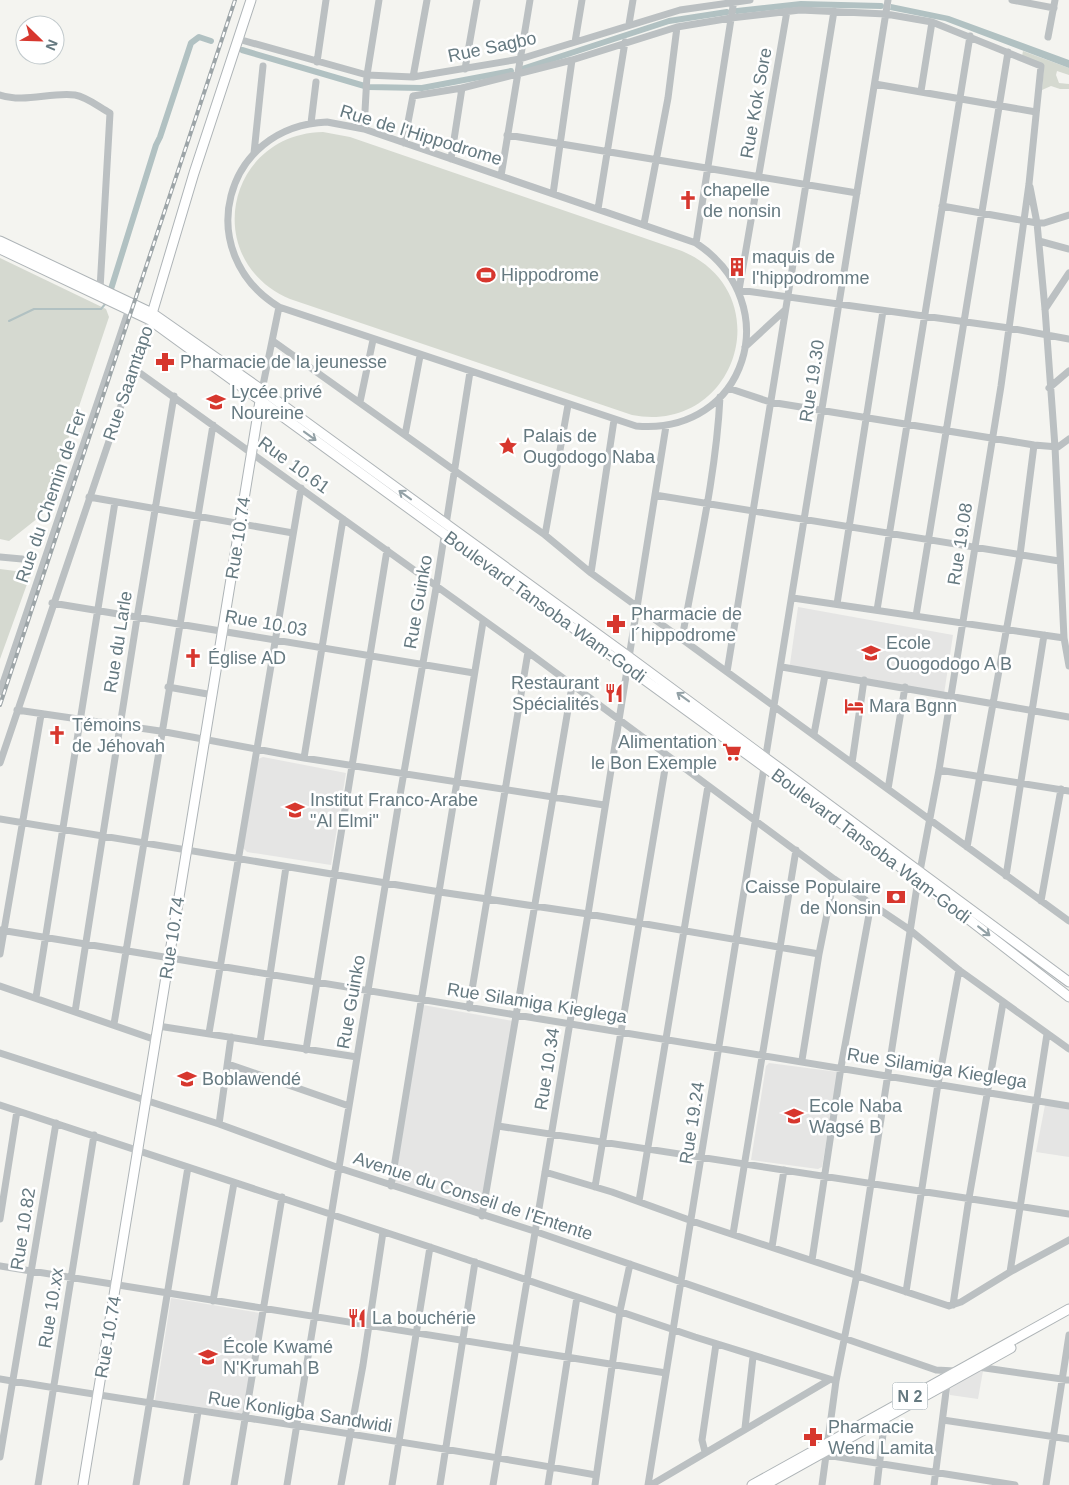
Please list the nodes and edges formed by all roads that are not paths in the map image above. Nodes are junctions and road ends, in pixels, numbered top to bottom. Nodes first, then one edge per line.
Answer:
1 (251, 0) edge
2 (326, 0) edge
3 (379, 0) edge
4 (427, 0) edge
5 (477, 0) edge
6 (530, 0) edge
7 (582, 0) edge
8 (633, 0) edge
9 (682, 0) edge
10 (750, 0) edge
11 (888, 0) edge
12 (1012, 0) edge
13 (734, 1) edge
14 (1055, 4) edge
15 (680, 10) junction
16 (787, 11) junction
17 (834, 11) junction
18 (886, 14) junction
19 (731, 18) junction
20 (932, 22) junction
21 (629, 24) junction
22 (677, 27) junction
23 (970, 36) junction
24 (1048, 37) dead end
25 (238, 39) junction
26 (574, 42) junction
27 (625, 42) junction
28 (1008, 52) junction
29 (520, 59) junction
30 (572, 60) junction
31 (317, 62) junction
32 (263, 66) dead end
33 (465, 69) junction
34 (367, 75) junction
35 (517, 76) junction
36 (413, 77) junction
37 (316, 82) dead end
38 (875, 84) junction
39 (462, 88) junction
40 (921, 91) junction
41 (0, 95) edge
42 (960, 99) junction
43 (999, 105) junction
44 (1036, 112) junction
45 (311, 122) junction
46 (364, 129) junction
47 (507, 135) junction
48 (404, 143) junction
49 (560, 143) junction
50 (607, 152) junction
51 (254, 153) junction
52 (450, 159) junction
53 (656, 160) junction
54 (706, 168) junction
55 (501, 176) junction
56 (759, 177) junction
57 (1029, 184) junction
58 (806, 185) junction
59 (857, 193) junction
60 (553, 194) junction
61 (942, 206) junction
62 (598, 209) junction
63 (981, 213) junction
64 (1069, 215) edge
65 (1024, 220) junction
66 (1037, 223) junction
67 (644, 224) junction
68 (0, 241) edge
69 (1040, 241) junction
70 (696, 243) junction
71 (0, 249) edge
72 (1069, 249) edge
73 (1068, 277) edge
74 (100, 289) junction
75 (739, 290) junction
76 (788, 296) junction
77 (840, 304) junction
78 (279, 307) junction
79 (129, 309) junction
80 (1045, 309) junction
81 (785, 310) junction
82 (883, 311) junction
83 (151, 317) junction
84 (924, 317) junction
85 (963, 323) junction
86 (1009, 328) junction
87 (1047, 335) junction
88 (1069, 339) edge
89 (373, 340) junction
90 (273, 341) junction
91 (745, 347) junction
92 (420, 356) junction
93 (133, 368) junction
94 (1069, 371) edge
95 (470, 372) junction
96 (728, 388) junction
97 (1049, 388) junction
98 (261, 395) junction
99 (174, 396) junction
100 (720, 397) junction
101 (360, 402) junction
102 (770, 402) junction
103 (568, 405) junction
104 (823, 411) junction
105 (866, 418) junction
106 (614, 420) junction
107 (907, 424) junction
108 (213, 425) junction
109 (666, 426) junction
110 (947, 430) junction
111 (405, 435) junction
112 (991, 438) junction
113 (1069, 440) edge
114 (1034, 445) junction
115 (1055, 447) junction
116 (251, 453) junction
117 (455, 473) junction
118 (300, 488) junction
119 (655, 495) junction
120 (89, 496) junction
121 (115, 502) junction
122 (706, 504) junction
123 (155, 508) junction
124 (755, 513) junction
125 (197, 516) junction
126 (343, 519) junction
127 (805, 520) junction
128 (240, 523) junction
129 (444, 528) junction
130 (849, 528) junction
131 (293, 533) junction
132 (889, 534) junction
133 (545, 536) junction
134 (928, 540) junction
135 (975, 548) junction
136 (387, 550) junction
137 (1020, 555) junction
138 (0, 558) edge
139 (22, 559) dead end
140 (1059, 561) junction
141 (590, 573) junction
142 (436, 588) junction
143 (793, 598) junction
144 (52, 604) junction
145 (837, 604) junction
146 (637, 606) junction
147 (877, 610) junction
148 (97, 612) junction
149 (916, 616) junction
150 (137, 618) junction
151 (483, 622) junction
152 (963, 623) junction
153 (179, 624) junction
154 (1007, 630) junction
155 (223, 631) junction
156 (1044, 635) junction
157 (1064, 638) junction
158 (682, 639) junction
159 (275, 640) junction
160 (322, 648) junction
161 (528, 652) junction
162 (369, 656) junction
163 (629, 657) junction
164 (422, 665) junction
165 (1069, 666) edge
166 (627, 667) junction
167 (782, 667) junction
168 (728, 672) junction
169 (474, 673) junction
170 (825, 675) junction
171 (864, 680) junction
172 (572, 686) junction
173 (168, 687) junction
174 (905, 687) junction
175 (0, 692) edge
176 (213, 695) junction
177 (950, 696) junction
178 (994, 704) junction
179 (775, 706) junction
180 (17, 710) junction
181 (1032, 710) junction
182 (41, 715) junction
183 (1069, 717) edge
184 (618, 719) junction
185 (81, 721) junction
186 (120, 726) junction
187 (160, 731) junction
188 (814, 734) junction
189 (206, 739) junction
190 (256, 749) junction
191 (667, 757) junction
192 (304, 758) junction
193 (764, 762) junction
194 (852, 763) junction
195 (0, 764) edge
196 (352, 765) junction
197 (939, 770) junction
198 (404, 774) junction
199 (981, 777) junction
200 (457, 782) junction
201 (1021, 783) junction
202 (708, 786) junction
203 (504, 788) junction
204 (888, 789) junction
205 (1061, 789) junction
206 (1069, 790) edge
207 (553, 797) junction
208 (604, 805) junction
209 (0, 820) edge
210 (756, 821) junction
211 (22, 822) junction
212 (930, 822) junction
213 (62, 828) junction
214 (102, 836) junction
215 (144, 842) junction
216 (967, 847) junction
217 (187, 849) junction
218 (796, 850) junction
219 (238, 858) junction
220 (286, 866) junction
221 (334, 875) junction
222 (919, 876) junction
223 (1006, 876) junction
224 (834, 879) junction
225 (386, 882) junction
226 (440, 892) junction
227 (487, 898) junction
228 (1041, 901) junction
229 (871, 904) junction
230 (535, 906) junction
231 (588, 914) junction
232 (1069, 921) edge
233 (639, 922) junction
234 (2, 930) edge
235 (685, 930) junction
236 (910, 930) junction
237 (45, 936) junction
238 (736, 939) junction
239 (86, 945) junction
240 (781, 946) junction
241 (125, 952) junction
242 (0, 954) edge
243 (819, 954) junction
244 (168, 959) junction
245 (220, 967) junction
246 (959, 970) junction
247 (1058, 974) junction
248 (269, 975) junction
249 (1069, 978) edge
250 (317, 982) junction
251 (1069, 982) edge
252 (0, 986) edge
253 (369, 991) junction
254 (36, 997) junction
255 (1069, 997) edge
256 (421, 1000) junction
257 (1003, 1002) junction
258 (469, 1008) junction
259 (75, 1012) junction
260 (517, 1014) junction
261 (569, 1023) junction
262 (114, 1024) junction
263 (158, 1026) junction
264 (621, 1031) junction
265 (209, 1033) junction
266 (1048, 1034) junction
267 (231, 1037) junction
268 (667, 1038) junction
269 (156, 1040) junction
270 (260, 1042) junction
271 (719, 1048) junction
272 (1069, 1049) edge
273 (306, 1050) junction
274 (0, 1053) edge
275 (762, 1054) junction
276 (357, 1057) junction
277 (802, 1060) junction
278 (228, 1064) junction
279 (841, 1067) junction
280 (887, 1075) junction
281 (938, 1084) junction
282 (987, 1092) junction
283 (145, 1099) junction
284 (1037, 1100) junction
285 (0, 1105) edge
286 (349, 1106) junction
287 (1069, 1106) edge
288 (16, 1111) junction
289 (56, 1123) junction
290 (219, 1124) junction
291 (498, 1126) junction
292 (552, 1133) junction
293 (94, 1135) junction
294 (602, 1142) junction
295 (136, 1149) junction
296 (650, 1149) junction
297 (701, 1158) junction
298 (745, 1163) junction
299 (188, 1167) junction
300 (339, 1168) junction
301 (784, 1170) junction
302 (544, 1172) junction
303 (825, 1176) junction
304 (234, 1183) junction
305 (870, 1183) junction
306 (391, 1186) junction
307 (595, 1187) junction
308 (922, 1191) junction
309 (282, 1197) junction
310 (969, 1198) junction
311 (639, 1201) junction
312 (1020, 1206) junction
313 (332, 1214) junction
314 (1069, 1214) edge
315 (482, 1216) junction
316 (0, 1219) edge
317 (692, 1221) junction
318 (534, 1231) junction
319 (383, 1232) junction
320 (733, 1234) junction
321 (1069, 1240) edge
322 (430, 1247) junction
323 (772, 1247) junction
324 (812, 1260) junction
325 (475, 1262) junction
326 (630, 1264) junction
327 (0, 1266) edge
328 (32, 1271) junction
329 (1010, 1272) junction
330 (856, 1274) junction
331 (71, 1278) junction
332 (526, 1280) junction
333 (682, 1282) junction
334 (116, 1284) junction
335 (906, 1292) junction
336 (168, 1294) junction
337 (577, 1297) junction
338 (213, 1301) junction
339 (953, 1305) junction
340 (264, 1309) junction
341 (620, 1311) junction
342 (1069, 1311) edge
343 (314, 1318) junction
344 (368, 1327) junction
345 (673, 1330) junction
346 (417, 1334) junction
347 (1069, 1335) edge
348 (844, 1337) junction
349 (464, 1340) junction
350 (716, 1344) junction
351 (514, 1349) junction
352 (753, 1356) junction
353 (567, 1358) junction
354 (612, 1364) junction
355 (977, 1366) junction
356 (936, 1370) junction
357 (955, 1371) junction
358 (666, 1374) junction
359 (0, 1379) edge
360 (1066, 1379) edge
361 (832, 1380) junction
362 (14, 1381) junction
363 (937, 1381) junction
364 (947, 1384) junction
365 (54, 1388) junction
366 (98, 1394) junction
367 (150, 1402) junction
368 (198, 1412) junction
369 (885, 1417) junction
370 (246, 1419) junction
371 (943, 1420) junction
372 (297, 1425) junction
373 (745, 1428) junction
374 (350, 1434) junction
375 (1054, 1436) junction
376 (1069, 1439) edge
377 (399, 1442) junction
378 (826, 1448) junction
379 (445, 1450) junction
380 (705, 1452) junction
381 (0, 1457) edge
382 (496, 1459) junction
383 (881, 1463) junction
384 (550, 1467) junction
385 (936, 1472) junction
386 (596, 1475) junction
387 (38, 1485) edge
388 (83, 1485) edge
389 (136, 1485) edge
390 (186, 1485) edge
391 (234, 1485) edge
392 (287, 1485) edge
393 (341, 1485) edge
394 (392, 1485) edge
395 (440, 1485) edge
396 (492, 1485) edge
397 (548, 1485) edge
398 (595, 1485) edge
399 (650, 1485) edge
400 (752, 1485) edge
401 (765, 1485) edge
402 (822, 1485) edge
403 (877, 1485) edge
404 (934, 1485) edge
405 (1015, 1485) edge
406 (1046, 1485) edge

1 - 25 main road, Rue Saamtapo
2 - 31 street
3 - 34 street
4 - 36 street
5 - 33 street
6 - 29 street
7 - 26 street
8 - 21 street
9 - 15 street
10 - 13 street, Rue Sagbo
11 - 18 street, Rue 19.30
12 - 14 street
13 - 15 street, Rue Sagbo
13 - 19 street
14 - 24 street
15 - 21 street, Rue Sagbo
16 - 17 street
16 - 19 street
16 - 56 street, Rue Kok Sore
17 - 18 street
17 - 58 street
18 - 20 street
18 - 38 street, Rue 19.30
19 - 22 street
19 - 54 street
20 - 23 street
20 - 40 street
21 - 26 street, Rue Sagbo
22 - 27 street
22 - 53 street
23 - 28 street
23 - 42 street
25 - 31 street, Rue Sagbo
25 - 83 main road, Rue Saamtapo
26 - 29 street, Rue Sagbo
27 - 30 street
27 - 50 street
28 - 43 street
28 - 44 street
29 - 33 street, Rue Sagbo
29 - 35 street
30 - 35 street
30 - 49 street
31 - 34 street, Rue Sagbo
32 - 51 street
33 - 36 street, Rue Sagbo
34 - 36 street, Rue Sagbo
34 - 46 street
35 - 39 street
35 - 47 street
37 - 45 street
38 - 40 street
38 - 59 street, Rue 19.30
39 - 48 street
39 - 52 street
40 - 42 street
41 - 74 street
42 - 43 street
42 - 61 street
43 - 44 street
43 - 63 street
44 - 57 street
45 - 46 street, Rue de l'Hippodrome
45 - 51 street, Rue de l'Hippodrome
46 - 48 street, Rue de l'Hippodrome
47 - 49 street
47 - 55 street
48 - 52 street, Rue de l'Hippodrome
49 - 50 street
49 - 60 street
50 - 53 street
50 - 62 street
51 - 78 street, Rue de l'Hippodrome
52 - 55 street, Rue de l'Hippodrome
53 - 54 street
53 - 67 street
54 - 56 street
54 - 70 street
55 - 60 street, Rue de l'Hippodrome
56 - 58 street
56 - 75 street, Rue Kok Sore
57 - 65 street, Rue 19.08
57 - 66 street
58 - 59 street
58 - 76 street
59 - 77 street, Rue 19.30
60 - 62 street, Rue de l'Hippodrome
61 - 63 street
61 - 84 street
62 - 67 street, Rue de l'Hippodrome
63 - 65 street
63 - 85 street
64 - 66 street
65 - 66 street
65 - 86 street, Rue 19.08
66 - 69 street
67 - 70 street, Rue de l'Hippodrome
68 - 74 main road, Boulevard Tansoba Wam-Godi
69 - 72 street
69 - 80 street
70 - 75 street, Rue de l'Hippodrome
71 - 79 main road, Boulevard Tansoba Wam-Godi
73 - 80 street
74 - 83 main road, Boulevard Tansoba Wam-Godi
75 - 76 street
75 - 91 street, Rue de l'Hippodrome
76 - 77 street
76 - 81 street
77 - 82 street
77 - 104 street, Rue 19.30
78 - 89 street, Rue de l'Hippodrome
78 - 90 street
79 - 83 main road, Boulevard Tansoba Wam-Godi
79 - 175 street, Rue du Chemin de Fer
80 - 87 street
81 - 91 street
81 - 102 street
82 - 84 street
82 - 105 street
83 - 93 street, Rue Saamtapo
83 - 98 main road, Boulevard Tansoba Wam-Godi
84 - 85 street
84 - 107 street
85 - 86 street
85 - 110 street
86 - 87 street
86 - 112 street, Rue 19.08
87 - 88 street
87 - 97 street
89 - 92 street, Rue de l'Hippodrome
89 - 101 street
90 - 98 street
90 - 101 street
91 - 96 street, Rue de l'Hippodrome
92 - 95 street, Rue de l'Hippodrome
92 - 111 street
93 - 99 street, Rue 10.61
93 - 120 street, Rue Saamtapo
94 - 97 street
95 - 103 street, Rue de l'Hippodrome
95 - 117 street, Rue Guinko
96 - 100 street, Rue de l'Hippodrome
96 - 102 street
97 - 115 street
98 - 116 main road, Rue 10.74
98 - 129 main road, Boulevard Tansoba Wam-Godi
99 - 108 street, Rue 10.61
99 - 123 street, Rue du Larle
100 - 109 street, Rue de l'Hippodrome
100 - 122 street
101 - 111 street
102 - 104 street
102 - 124 street
103 - 106 street, Rue de l'Hippodrome
103 - 133 street
104 - 105 street
104 - 127 street, Rue 19.30
105 - 107 street
105 - 130 street
106 - 109 street, Rue de l'Hippodrome
106 - 141 street
107 - 110 street
107 - 132 street
108 - 116 street, Rue 10.61
108 - 125 street
109 - 119 street, Rue 10.34
110 - 112 street
110 - 134 street
111 - 117 street
112 - 114 street
112 - 135 street, Rue 19.08
113 - 115 street
114 - 115 street
114 - 137 street
115 - 140 street
116 - 118 street, Rue 10.61
116 - 128 main road, Rue 10.74
117 - 129 street, Rue Guinko
117 - 133 street
118 - 126 street, Rue 10.61
118 - 131 street
119 - 122 street
119 - 146 street, Rue 10.34
120 - 121 street
120 - 144 street, Rue Saamtapo
121 - 123 street
121 - 148 street
122 - 124 street
122 - 158 street
123 - 125 street
123 - 150 street, Rue du Larle
124 - 127 street
124 - 168 street
125 - 128 street
125 - 153 street
126 - 136 street, Rue 10.61
126 - 160 street
127 - 130 street
127 - 143 street, Rue 19.30
128 - 131 street
128 - 155 main road, Rue 10.74
129 - 142 street, Rue Guinko
129 - 163 main road, Boulevard Tansoba Wam-Godi
129 - 166 main road, Boulevard Tansoba Wam-Godi
130 - 132 street
130 - 145 street
131 - 159 street
132 - 134 street
132 - 147 street
133 - 141 street
134 - 135 street
134 - 149 street
135 - 137 street
135 - 152 street, Rue 19.08
136 - 142 street, Rue 10.61
136 - 162 street
137 - 140 street
137 - 154 street
138 - 139 street
140 - 157 street
141 - 146 street
142 - 151 street, Rue 10.61
142 - 164 street, Rue Guinko
143 - 145 street
143 - 167 street, Rue 19.30
144 - 148 street, Rue 10.03
144 - 180 street, Rue Saamtapo
145 - 147 street
146 - 158 street
146 - 163 street, Rue 10.34
147 - 149 street
148 - 150 street, Rue 10.03
148 - 185 street
149 - 152 street
150 - 153 street, Rue 10.03
150 - 186 street, Rue du Larle
151 - 161 street, Rue 10.61
151 - 169 street
152 - 154 street
152 - 177 street, Rue 19.08
153 - 155 street, Rue 10.03
153 - 173 street
154 - 156 street
154 - 178 street
155 - 159 street, Rue 10.03
155 - 176 main road, Rue 10.74
156 - 157 street
156 - 181 street
157 - 165 street
158 - 168 street
159 - 160 street, Rue 10.03
159 - 190 street
160 - 162 street, Rue 10.03
160 - 192 street
161 - 172 street, Rue 10.61
161 - 203 street
162 - 164 street, Rue 10.03
162 - 196 street
163 - 166 street, Rue 10.34
193 -> 163 main road, Boulevard Tansoba Wam-Godi
164 - 169 street, Rue 10.03
164 - 198 street, Rue Guinko
166 - 184 street, Rue 10.34
166 - 193 main road, Boulevard Tansoba Wam-Godi
167 - 170 street
167 - 179 street, Rue 19.30
168 - 179 street
169 - 200 street
170 - 171 street
170 - 188 street
171 - 174 street
171 - 194 street
172 - 184 street, Rue 10.61
172 - 207 street
173 - 176 street
173 - 187 street
174 - 177 street
174 - 204 street
176 - 189 main road, Rue 10.74
177 - 178 street
177 - 197 street, Rue 19.08
178 - 181 street
178 - 199 street
179 - 188 street
179 - 193 street, Rue 19.30
180 - 182 street
180 - 195 street, Rue Saamtapo
181 - 183 street
181 - 201 street
182 - 185 street
182 - 211 street
184 - 191 street, Rue 10.61
184 - 208 street, Rue 10.34
185 - 186 street
185 - 213 street
186 - 187 street
186 - 214 street, Rue du Larle
187 - 189 street
187 - 215 street
188 - 194 street
189 - 190 street
189 - 217 main road, Rue 10.74
190 - 192 street
190 - 219 street
191 - 202 street, Rue 10.61
191 - 233 street
192 - 196 street
193 - 210 street, Rue 19.24
193 - 222 main road, Boulevard Tansoba Wam-Godi
194 - 204 street
196 - 198 street
196 - 221 street
197 - 199 street
197 - 212 street, Rue 19.08
198 - 200 street
198 - 225 street, Rue Guinko
199 - 201 street
199 - 216 street
200 - 203 street
200 - 226 street
201 - 205 street
201 - 223 street
202 - 210 street, Rue 10.61
202 - 235 street
203 - 207 street
203 - 227 street
204 - 212 street
205 - 206 street
205 - 228 street
207 - 208 street
207 - 230 street
208 - 231 street, Rue 10.34
209 - 211 street
210 - 218 street, Rue 10.61
210 - 238 street, Rue 19.24
211 - 213 street
211 - 234 street
212 - 216 street
212 - 222 street, Rue 19.08
213 - 214 street
213 - 237 street
214 - 215 street
214 - 239 street, Rue du Larle
215 - 217 street
215 - 241 street
216 - 223 street
217 - 219 street
217 - 244 main road, Rue 10.74
218 - 224 street, Rue 10.61
218 - 240 street
219 - 220 street
219 - 245 street
220 - 221 street
220 - 248 street
221 - 225 street
221 - 250 street
222 - 236 street, Rue 19.08
222 - 247 main road, Boulevard Tansoba Wam-Godi
222 -> 255 main road, Boulevard Tansoba Wam-Godi
223 - 228 street
224 - 229 street, Rue 10.61
224 - 243 street
225 - 226 street
225 - 253 street, Rue Guinko
226 - 227 street
226 - 256 street
227 - 230 street
227 - 258 street
228 - 232 street
229 - 236 street, Rue 10.61
229 - 279 street
230 - 231 street
230 - 260 street
231 - 233 street
231 - 261 street, Rue 10.34
233 - 235 street
233 - 264 street
234 - 237 street, Rue Silamiga Kieglega
234 - 242 street
235 - 238 street
235 - 268 street
236 - 246 street, Rue 10.61
236 - 280 street, Rue 19.08
237 - 239 street, Rue Silamiga Kieglega
237 - 254 street
238 - 240 street
238 - 271 street, Rue 19.24
239 - 241 street, Rue Silamiga Kieglega
239 - 259 street, Rue du Larle
240 - 243 street
240 - 275 street
241 - 244 street, Rue Silamiga Kieglega
241 - 262 street
243 - 277 street
244 - 245 street, Rue Silamiga Kieglega
244 - 263 main road, Rue 10.74
245 - 248 street, Rue Silamiga Kieglega
245 - 265 street
246 - 257 street, Rue 10.61
246 - 281 street
247 - 249 main road
247 - 251 main road, Boulevard Tansoba Wam-Godi
248 - 250 street, Rue Silamiga Kieglega
248 - 270 street
250 - 253 street, Rue Silamiga Kieglega
250 - 273 street
252 - 254 street
253 - 256 street, Rue Silamiga Kieglega
253 - 276 street, Rue Guinko
254 - 259 street
256 - 258 street, Rue Silamiga Kieglega
256 - 306 street
257 - 266 street, Rue 10.61
257 - 282 street
258 - 260 street, Rue Silamiga Kieglega
259 - 262 street
260 - 261 street, Rue Silamiga Kieglega
260 - 291 street
261 - 264 street, Rue Silamiga Kieglega
261 - 292 street, Rue 10.34
262 - 269 street
263 - 265 street
263 - 269 main road, Rue 10.74
264 - 268 street, Rue Silamiga Kieglega
264 - 294 street
265 - 267 street
266 - 272 street, Rue 10.61
266 - 284 street
267 - 270 street
267 - 278 street
268 - 271 street, Rue Silamiga Kieglega
268 - 296 street
269 - 283 main road, Rue 10.74
270 - 273 street
271 - 275 street, Rue Silamiga Kieglega
271 - 297 street, Rue 19.24
273 - 276 street
274 - 283 street, Avenue du Conseil de l'Entente
275 - 277 street, Rue Silamiga Kieglega
275 - 298 street
276 - 286 street, Rue Guinko
277 - 279 street, Rue Silamiga Kieglega
278 - 286 street
278 - 290 street
279 - 280 street, Rue Silamiga Kieglega
279 - 303 street
280 - 281 street, Rue Silamiga Kieglega
280 - 305 street, Rue 19.08
281 - 282 street, Rue Silamiga Kieglega
281 - 308 street
282 - 284 street, Rue Silamiga Kieglega
282 - 310 street
283 - 290 street, Avenue du Conseil de l'Entente
283 - 295 main road, Rue 10.74
284 - 287 street, Rue Silamiga Kieglega
284 - 312 street
285 - 288 street
286 - 300 street, Rue Guinko
288 - 289 street
288 - 316 street
289 - 293 street
289 - 328 street, Rue 10.82
290 - 300 street, Avenue du Conseil de l'Entente
291 - 292 street
291 - 315 street
292 - 294 street
292 - 302 street, Rue 10.34
293 - 295 street
293 - 331 street, Rue 10.xx
294 - 296 street
294 - 307 street
295 - 299 street
295 - 334 main road, Rue 10.74
296 - 297 street
296 - 311 street
297 - 298 street
297 - 317 street, Rue 19.24
298 - 301 street
298 - 320 street
299 - 304 street
299 - 336 street
300 - 306 street, Avenue du Conseil de l'Entente
300 - 313 street, Rue Guinko
301 - 303 street
301 - 323 street
302 - 307 street
302 - 318 street, Rue 10.34
303 - 305 street
303 - 324 street
304 - 309 street
304 - 338 street
305 - 308 street
305 - 330 street, Rue 19.08
306 - 315 street, Avenue du Conseil de l'Entente
307 - 311 street
308 - 310 street
308 - 335 street
309 - 313 street
309 - 340 street
310 - 312 street
310 - 339 street
311 - 317 street
312 - 314 street
312 - 329 street
313 - 319 street
313 - 343 street, Rue Guinko
315 - 318 street, Avenue du Conseil de l'Entente
317 - 320 street
317 - 333 street, Rue 19.24
318 - 326 street, Avenue du Conseil de l'Entente
318 - 332 street, Rue 10.34
319 - 322 street
319 - 344 street
320 - 323 street
321 - 329 street
322 - 325 street
322 - 346 street
323 - 324 street
324 - 330 street
325 - 332 street
325 - 349 street
326 - 333 street, Avenue du Conseil de l'Entente
326 - 341 street
327 - 328 street
328 - 331 street
328 - 362 street, Rue 10.82
329 - 339 street
330 - 335 street
330 - 348 street, Rue 19.08
331 - 334 street
331 - 365 street, Rue 10.xx
332 - 337 street
332 - 351 street, Rue 10.34
333 - 345 street, Rue 19.24
333 - 348 street, Avenue du Conseil de l'Entente
334 - 336 street
334 - 366 main road, Rue 10.74
335 - 339 street
336 - 338 street
336 - 367 street
337 - 341 street
337 - 353 street
338 - 340 street
340 - 343 street
340 - 370 street
341 - 345 street
341 - 354 street
342 - 355 main road, N 2
342 - 357 main road, N 2
343 - 344 street
343 - 372 street, Rue Guinko
344 - 346 street
344 - 374 street
345 - 350 street
345 - 358 street, Rue 19.24
346 - 349 street
346 - 377 street
347 - 360 street
348 - 356 street, Avenue du Conseil de l'Entente
348 - 361 street, Rue 19.08
349 - 351 street
349 - 379 street
350 - 352 street
350 - 380 street
351 - 353 street
351 - 382 street, Rue 10.34
352 - 361 street
352 - 373 street
353 - 354 street
353 - 384 street
354 - 358 street
354 - 386 street
355 - 360 street
355 - 364 main road, N 2
356 - 357 street, Avenue du Conseil de l'Entente
356 - 363 street
357 - 363 main road, N 2
358 - 399 street, Rue 19.24
359 - 362 street, Rue Konligba Sandwidi
360 - 375 street
361 - 373 street
361 - 378 street, Rue 19.08
362 - 365 street, Rue Konligba Sandwidi
362 - 381 street, Rue 10.82
363 - 378 main road, N 2
364 - 369 main road, N 2
364 - 371 street
365 - 366 street, Rue Konligba Sandwidi
365 - 387 street, Rue 10.xx
366 - 367 street, Rue Konligba Sandwidi
366 - 388 main road, Rue 10.74
367 - 368 street, Rue Konligba Sandwidi
367 - 389 street
368 - 370 street, Rue Konligba Sandwidi
368 - 390 street
369 - 378 main road, N 2
369 - 383 street
370 - 372 street, Rue Konligba Sandwidi
370 - 391 street
371 - 375 street
371 - 385 street
372 - 374 street, Rue Konligba Sandwidi
372 - 392 street, Rue Guinko
373 - 380 street
374 - 377 street, Rue Konligba Sandwidi
374 - 393 street
375 - 376 street
375 - 406 street
377 - 379 street, Rue Konligba Sandwidi
377 - 394 street
378 - 383 street
378 - 400 main road, N 2
378 - 401 main road, N 2
378 - 402 street, Rue 19.08
379 - 382 street, Rue Konligba Sandwidi
379 - 395 street
380 - 399 street
382 - 384 street, Rue Konligba Sandwidi
382 - 396 street, Rue 10.34
383 - 385 street
383 - 403 street
384 - 386 street, Rue Konligba Sandwidi
384 - 397 street
385 - 404 street
385 - 405 street
386 - 398 street

